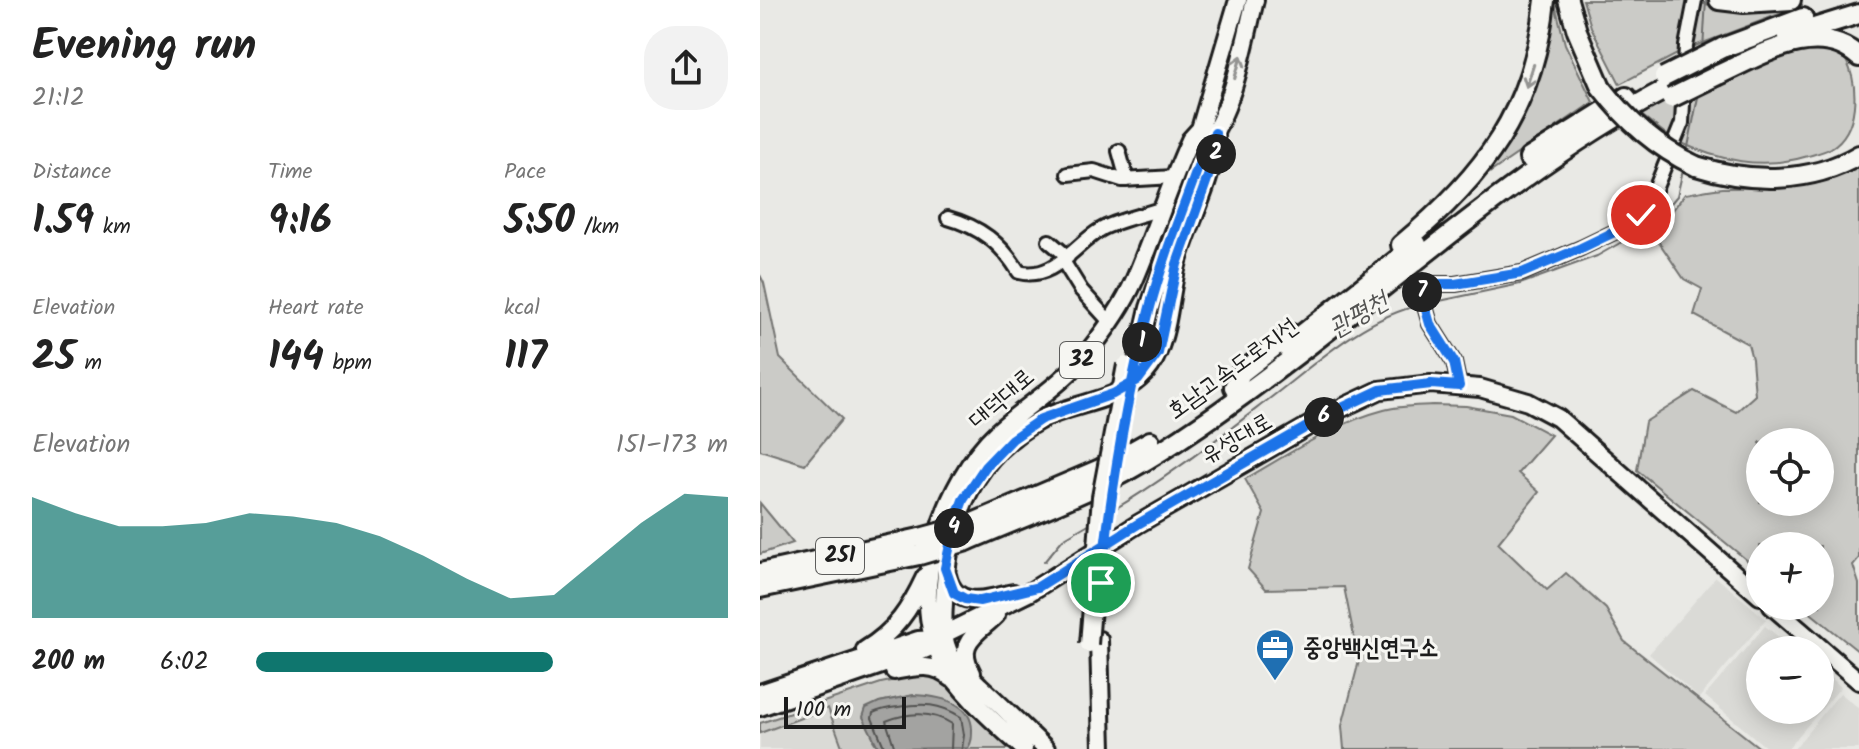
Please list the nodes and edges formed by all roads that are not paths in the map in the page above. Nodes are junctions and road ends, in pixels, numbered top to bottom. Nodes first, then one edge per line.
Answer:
1 (1238, 0) edge
2 (1255, 0) edge
3 (1545, 0) edge
4 (1568, 0) edge
5 (1578, 0) edge
6 (1695, 0) edge
7 (1722, 0) edge
8 (1791, 0) edge
9 (1859, 1) edge
10 (1859, 14) edge
11 (1859, 57) edge
12 (1719, 62) junction
13 (1605, 84) junction
14 (1667, 87) junction
15 (1207, 131) junction
16 (1859, 142) edge
17 (1119, 151) dead end
18 (1859, 155) edge
19 (1699, 162) junction
20 (1068, 174) dead end
21 (1174, 177) junction
22 (1127, 180) junction
23 (1160, 209) junction
24 (948, 218) dead end
25 (1049, 241) dead end
26 (1065, 259) junction
27 (1110, 322) junction
28 (1075, 368) junction
29 (1459, 386) junction
30 (1234, 387) junction
31 (1088, 402) junction
32 (967, 533) junction
33 (932, 562) junction
34 (760, 573) edge
35 (1746, 584) edge
36 (1038, 587) junction
37 (760, 588) edge
38 (1007, 604) junction
39 (1788, 620) edge
40 (939, 636) junction
41 (1094, 642) junction
42 (825, 671) junction
43 (849, 677) junction
44 (1859, 681) edge
45 (971, 687) junction
46 (760, 693) edge
47 (760, 707) edge
48 (1024, 749) edge
49 (1046, 749) edge
50 (1092, 749) edge
51 (1102, 749) edge

1 - 15 main road, 대덕대로 / 32
15 -> 2 main road, 대덕대로 / 32
3 -> 30 highway
4 - 13 highway
5 - 13 highway
6 - 29 street
7 - 8 highway
9 - 12 highway, 호남고속도로지선 / 251
10 - 12 highway, 호남고속도로지선 / 251
11 - 12 highway
12 - 14 highway, bridge
12 - 14 highway, 호남고속도로지선 / 251, bridge
13 - 19 highway, bridge
14 - 30 highway, 호남고속도로지선 / 251
14 - 32 highway, 호남고속도로지선 / 251
15 - 21 main road, 대덕대로 / 32
15 - 31 main road, 대덕대로 / 32
15 - 41 main road, 대덕대로
16 - 19 highway
17 - 22 street
18 - 19 highway
20 - 22 street
21 - 22 street
21 - 23 main road, 대덕대로 / 32
23 - 26 street
23 - 27 main road, 대덕대로 / 32
24 - 26 street
25 - 26 street
26 - 27 street
27 - 28 main road, 대덕대로 / 32
28 - 31 main road
28 - 33 main road, 대덕대로 / 32
29 - 35 main road, 유성대로
29 - 36 main road, 유성대로
30 - 32 highway, 호남고속도로지선 / 251
31 - 33 main road, 대덕대로 / 32
32 - 33 highway, 호남고속도로지선 / 251, bridge
33 - 34 highway, 호남고속도로지선 / 251
33 - 36 main road
33 - 37 highway, 호남고속도로지선 / 251
33 - 40 main road, 대덕대로 / 32
33 - 40 main road, 대덕대로
33 - 42 main road, 32
36 - 38 main road, 유성대로
38 - 40 main road, 유성대로
38 - 45 main road
39 - 44 main road
40 - 42 main road, 유성대로 / 32
40 - 43 main road, 유성대로
40 - 45 main road
41 - 50 main road
41 - 51 main road
42 - 46 main road, 유성대로 / 32
43 - 45 main road
43 - 47 main road, 유성대로
45 - 48 main road
45 - 49 main road

